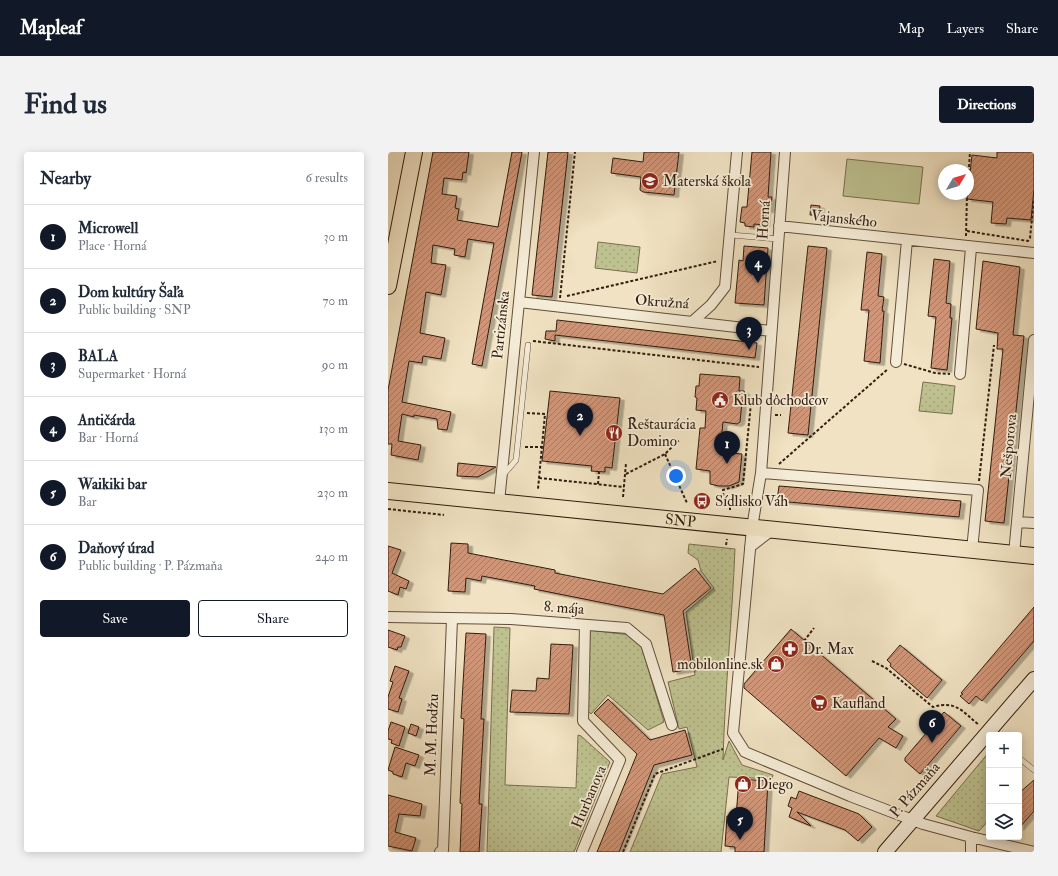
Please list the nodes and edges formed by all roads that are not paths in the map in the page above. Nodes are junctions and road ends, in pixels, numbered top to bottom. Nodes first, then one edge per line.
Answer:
1 (414, 152) edge
2 (534, 152) edge
3 (737, 152) edge
4 (785, 152) edge
5 (779, 226) junction
6 (731, 235) junction
7 (778, 239) junction
8 (907, 240) junction
9 (968, 247) junction
10 (1034, 254) edge
11 (388, 286) edge
12 (519, 302) junction
13 (692, 322) junction
14 (771, 331) junction
15 (1034, 340) edge
16 (530, 343) road end
17 (1033, 350) edge
18 (896, 362) road end
19 (960, 374) road end
20 (508, 410) junction
21 (521, 412) junction
22 (1030, 415) edge
23 (761, 473) junction
24 (502, 477) junction
25 (388, 491) edge
26 (499, 502) junction
27 (1017, 522) junction
28 (1034, 522) edge
29 (752, 528) junction
30 (772, 530) junction
31 (750, 547) junction
32 (972, 550) junction
33 (1014, 554) junction
34 (1034, 556) edge
35 (388, 616) edge
36 (452, 619) junction
37 (585, 625) junction
38 (1034, 679) edge
39 (672, 725) dead end
40 (986, 731) edge
41 (1022, 760) edge
42 (1034, 770) edge
43 (912, 820) junction
44 (971, 838) junction
45 (440, 852) edge
46 (582, 852) edge
47 (885, 852) edge
48 (971, 852) edge
49 (1034, 852) edge

1 - 11 main road
2 - 12 street, Partizánska
3 - 6 street, Okružná
4 - 5 street, Horná
5 - 7 street, Horná
5 - 8 street, Vajanského
6 - 7 lane
6 - 13 street, Okružná
7 - 14 street, Horná
8 - 9 street, Vajanského
8 - 18 street
9 - 10 street, Vajanského
9 - 19 street
12 - 13 street, Okružná
12 - 20 street, Partizánska
13 - 14 street
14 - 23 street, Horná
15 - 17 street, Nešporova
16 - 21 lane
17 - 22 street, Nešporova
20 - 21 lane
20 - 24 street, Partizánska
21 - 24 lane
22 - 27 street, Nešporova
23 - 29 street, Horná
23 - 32 street
24 - 26 street, Partizánska
25 - 26 main road, SNP
26 - 29 main road, SNP
27 - 28 street
27 - 33 street, Nešporova
29 - 30 main road, SNP
29 - 31 street, Horná
30 - 31 street
30 - 32 main road, SNP
31 - 43 street, Horná
32 - 33 main road, SNP
33 - 34 main road, SNP
35 - 36 street, 8. mája
36 - 37 street, 8. mája
36 - 45 street, M. M. Hodžu
37 - 39 street, 8. mája
37 - 46 street, Hurbanova
38 - 40 main road, P. Pázmaňa
40 - 43 main road, P. Pázmaňa
41 - 42 lane
43 - 44 street, Horná
43 - 47 main road, P. Pázmaňa
44 - 48 street
44 - 49 street, Horná

